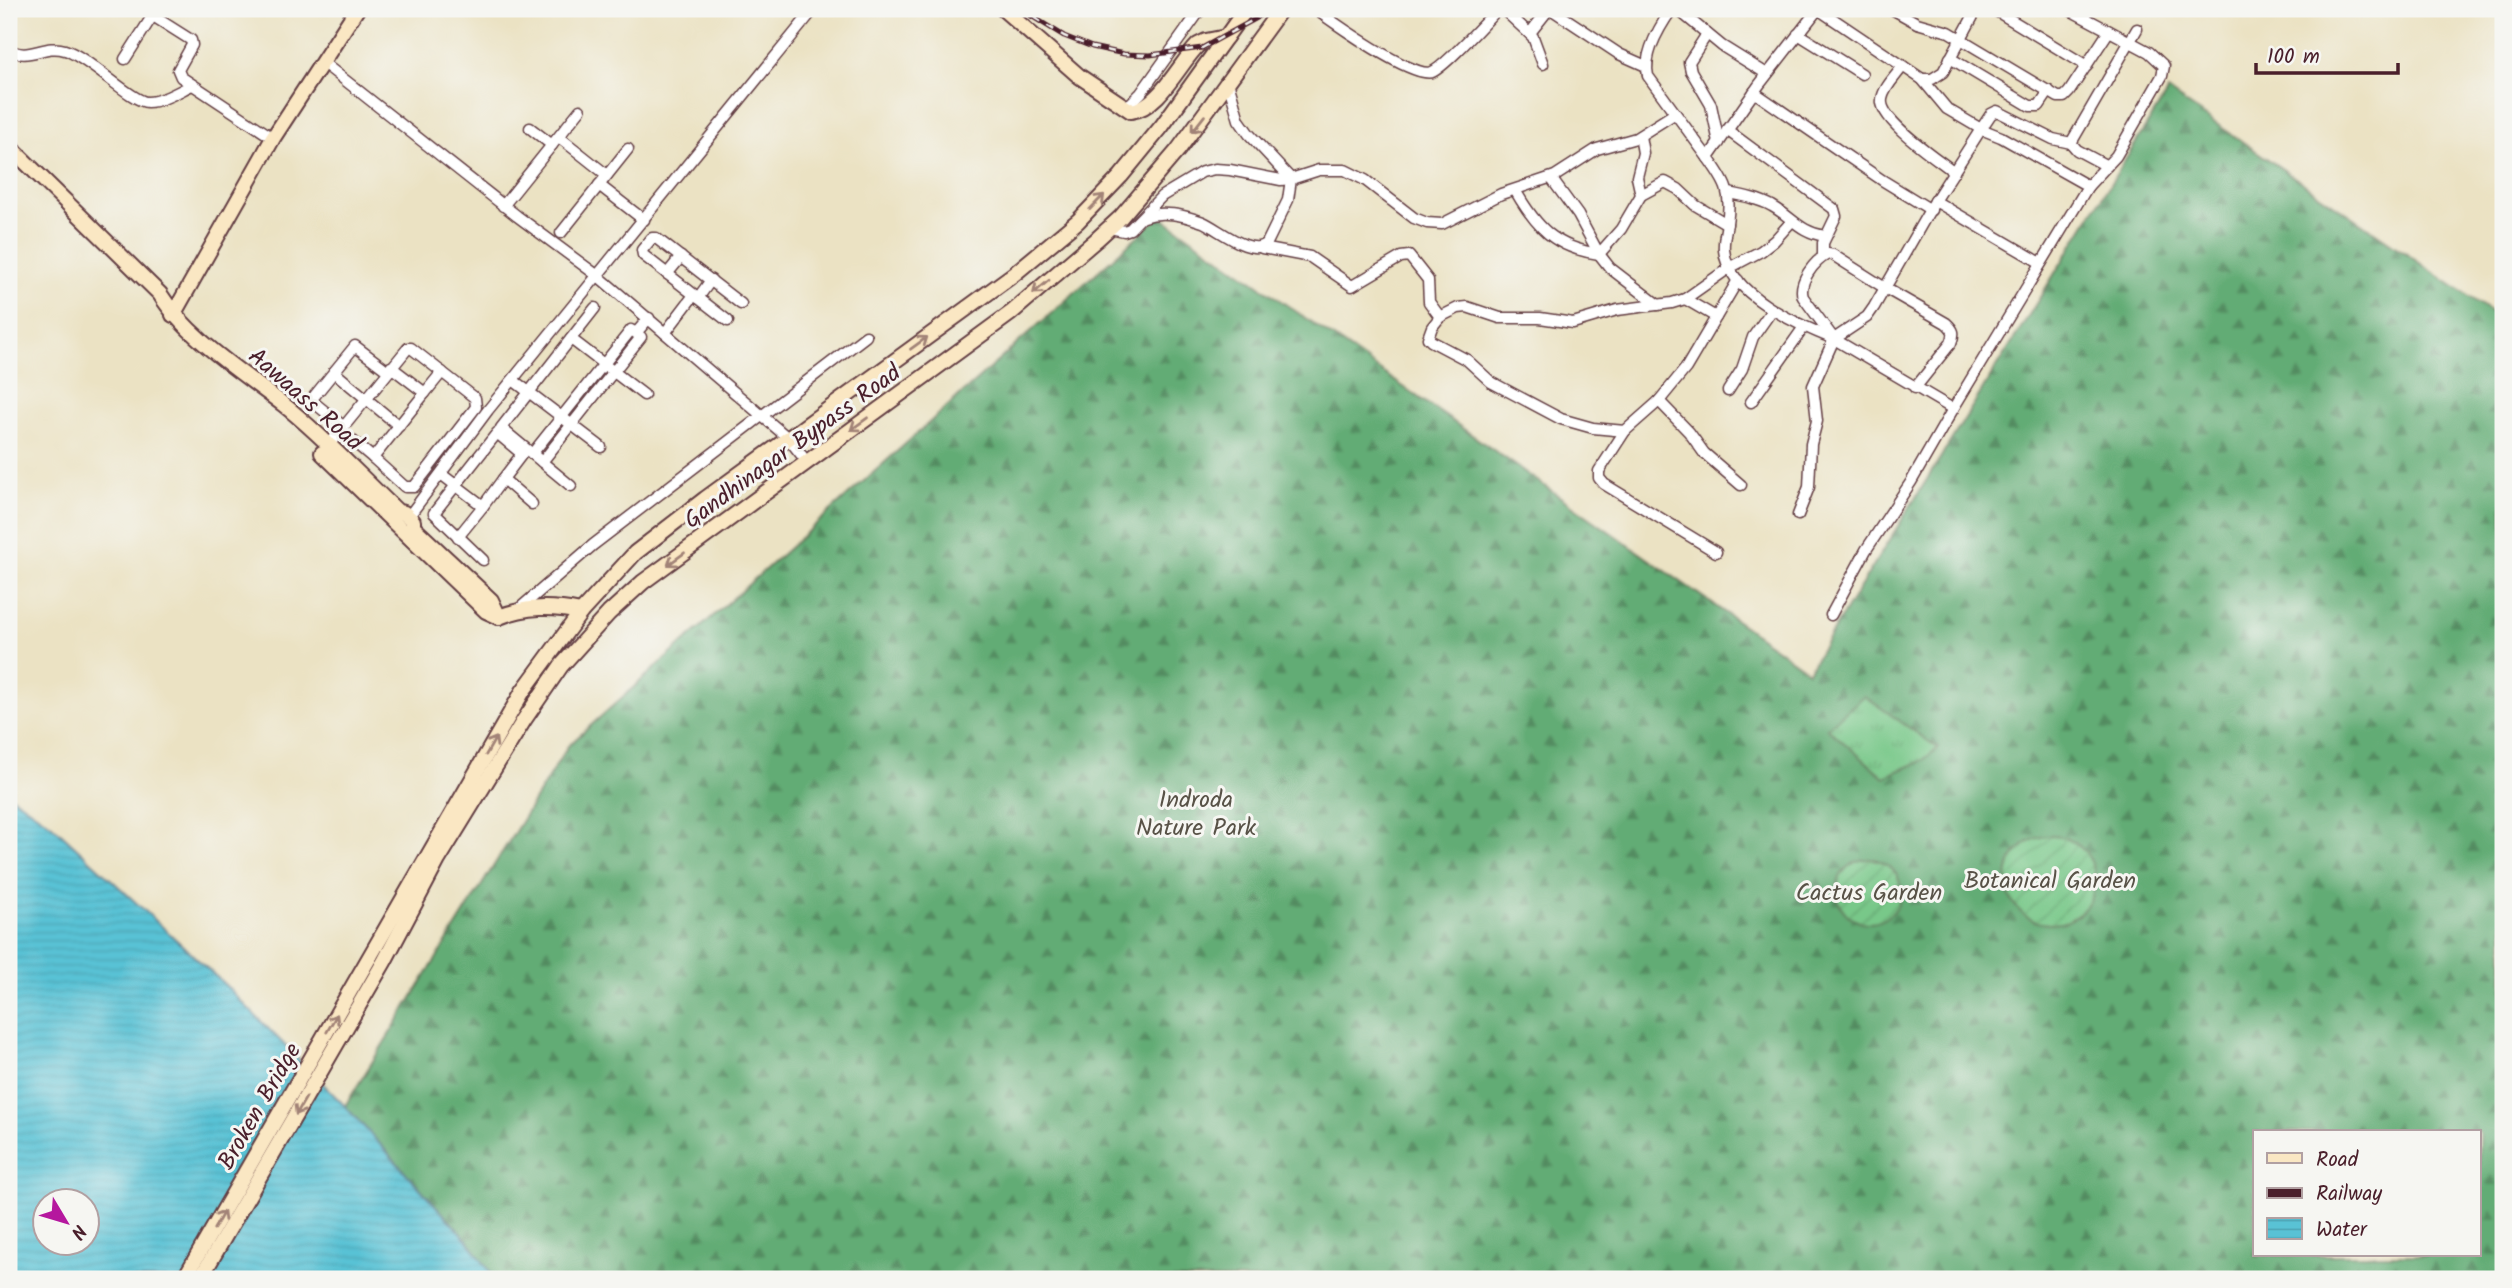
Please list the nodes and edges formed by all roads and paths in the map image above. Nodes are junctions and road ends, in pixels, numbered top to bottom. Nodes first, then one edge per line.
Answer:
1 (142, 9) edge
2 (357, 9) edge
3 (814, 9) edge
4 (1003, 9) edge
5 (1201, 9) edge
6 (1246, 9) edge
7 (1281, 9) edge
8 (1315, 9) edge
9 (1501, 9) edge
10 (1550, 9) edge
11 (1672, 9) edge
12 (1677, 9) edge
13 (1818, 9) edge
14 (1892, 9) edge
15 (1977, 9) edge
16 (1993, 9) edge
17 (2068, 9) edge
18 (153, 15) junction
19 (2137, 29) dead end
20 (2109, 31) junction
21 (1530, 33) junction
22 (1707, 34) junction
23 (1798, 34) junction
24 (1226, 37) junction
25 (1960, 38) junction
26 (2131, 41) junction
27 (9, 49) edge
28 (1950, 58) junction
29 (125, 59) dead end
30 (322, 62) junction
31 (1543, 64) dead end
32 (1646, 66) junction
33 (1903, 66) junction
34 (2087, 66) junction
35 (1767, 74) junction
36 (1862, 74) dead end
37 (1922, 79) junction
38 (1228, 82) junction
39 (192, 85) junction
40 (2049, 91) junction
41 (1754, 92) junction
42 (1122, 107) junction
43 (580, 110) dead end
44 (1674, 114) junction
45 (530, 128) dead end
46 (1981, 129) junction
47 (1727, 130) junction
48 (1640, 136) junction
49 (273, 138) junction
50 (555, 141) junction
51 (1719, 143) junction
52 (2071, 143) junction
53 (9, 146) edge
54 (628, 149) dead end
55 (1709, 158) junction
56 (2108, 166) junction
57 (1954, 172) junction
58 (607, 175) junction
59 (1551, 178) junction
60 (1291, 179) junction
61 (599, 186) junction
62 (2088, 186) junction
63 (1515, 190) junction
64 (1729, 193) junction
65 (1641, 195) junction
66 (1933, 205) junction
67 (503, 206) junction
68 (1142, 217) junction
69 (644, 220) junction
70 (1792, 221) junction
71 (1727, 224) junction
72 (1110, 228) junction
73 (561, 233) dead end
74 (633, 234) junction
75 (1825, 236) junction
76 (646, 244) junction
77 (1262, 248) junction
78 (1599, 254) junction
79 (1823, 256) junction
80 (681, 257) junction
81 (2041, 262) junction
82 (1730, 268) junction
83 (667, 274) junction
84 (598, 276) junction
85 (1738, 280) junction
86 (711, 281) junction
87 (1885, 288) junction
88 (696, 297) junction
89 (1685, 299) junction
90 (741, 304) dead end
91 (1658, 305) junction
92 (595, 309) dead end
93 (1772, 310) junction
94 (173, 314) junction
95 (1440, 317) junction
96 (1716, 317) junction
97 (649, 318) junction
98 (728, 321) dead end
99 (1804, 327) junction
100 (636, 333) junction
101 (665, 333) junction
102 (866, 336) dead end
103 (571, 339) junction
104 (1835, 339) junction
105 (617, 359) dead end
106 (604, 364) junction
107 (390, 369) junction
108 (334, 372) junction
109 (442, 372) junction
110 (613, 372) junction
111 (513, 380) junction
112 (258, 387) junction
113 (1915, 388) junction
114 (1728, 391) dead end
115 (528, 392) junction
116 (425, 393) junction
117 (644, 395) dead end
118 (366, 399) junction
119 (1660, 401) junction
120 (1751, 402) dead end
121 (1953, 409) junction
122 (763, 416) junction
123 (561, 417) junction
124 (571, 425) junction
125 (399, 426) junction
126 (342, 429) junction
127 (1625, 431) junction
128 (788, 438) junction
129 (328, 446) junction
130 (601, 447) dead end
131 (532, 454) junction
132 (373, 458) junction
133 (542, 462) junction
134 (807, 462) junction
135 (441, 474) junction
136 (503, 479) junction
137 (456, 485) junction
138 (1741, 485) dead end
139 (571, 486) dead end
140 (532, 504) dead end
141 (483, 506) junction
142 (1798, 515) dead end
143 (404, 522) junction
144 (458, 537) junction
145 (1716, 552) dead end
146 (483, 560) dead end
147 (519, 609) junction
148 (581, 612) junction
149 (1831, 615) dead end
150 (378, 958) junction
151 (184, 1279) edge
152 (200, 1279) edge

1 - 18 street
2 - 30 main road
3 - 69 street
4 - 42 main road
5 - 42 street
6 - 24 main road, Gandhinagar Bypass Road
7 - 38 main road, Gandhinagar Bypass Road
8 - 9 street
9 - 21 street
10 - 21 street
10 - 32 street
11 - 32 street
12 - 22 street
13 - 23 street
13 - 33 street
14 - 25 street
15 - 25 street
16 - 34 street
17 - 20 street
18 - 29 street
18 - 39 street
19 - 26 street
20 - 26 street
20 - 34 street
21 - 31 street
22 - 35 street
22 - 51 street
23 - 35 street
23 - 36 street
24 - 42 main road
128 -> 24 main road, Gandhinagar Bypass Road
25 - 28 street
25 - 40 street
26 - 52 street
26 - 56 street
27 - 39 street
28 - 37 street
28 - 40 street
30 - 49 main road
30 - 67 street
32 - 44 street
33 - 37 street
33 - 57 street
34 - 40 street
35 - 41 street
37 - 46 street
38 - 60 street
38 -> 72 main road, Gandhinagar Bypass Road
39 - 49 street
41 - 47 street
41 - 66 street
43 - 50 street
44 - 48 street
44 - 55 street
45 - 50 street
46 - 52 street
46 - 57 street
46 - 62 street
47 - 51 street
47 - 75 street
48 - 59 street
48 - 65 street
49 - 94 main road
50 - 58 street
50 - 67 street
51 - 55 street
52 - 56 street
53 - 94 main road, Aawaass Road
54 - 58 street
55 - 64 street
56 - 62 street
57 - 66 street
58 - 61 street
59 - 63 street
59 - 78 street
60 - 63 street
60 - 68 street
60 - 77 street
61 - 69 street
61 - 73 street
62 - 81 street
63 - 78 street
64 - 70 street
64 - 71 street
65 - 71 street
65 - 78 street
66 - 81 street
66 - 87 street
67 - 84 street
68 - 72 street
68 - 77 street
69 - 74 street
70 - 75 street
70 - 82 street
71 - 82 street
72 -> 134 main road, Gandhinagar Bypass Road
74 - 76 street
74 - 84 street
75 - 79 street
76 - 80 street
76 - 83 street
77 - 95 street
78 - 91 street
79 - 87 street
79 - 104 street
80 - 83 street
80 - 86 street
81 - 121 street
82 - 85 street
82 - 89 street
83 - 88 street
84 - 97 street
84 - 111 street
85 - 93 street
85 - 96 street
86 - 88 street
86 - 90 street
87 - 104 street
87 - 113 street
88 - 98 street
88 - 101 street
89 - 91 street
89 - 96 street
91 - 95 street
92 - 103 street
93 - 99 street
93 - 114 street
94 - 112 main road, Aawaass Road
95 - 127 street
96 - 119 street
97 - 100 street
97 - 101 street
99 - 104 street
99 - 120 street
100 - 105 street
100 - 106 street
100 - 110 street
101 - 122 street
102 - 122 street
103 - 106 street
103 - 115 street
104 - 113 street
104 - 142 street
106 - 110 street
106 - 123 street
107 - 108 street
107 - 109 street
107 - 116 street
107 - 118 street
108 - 118 street
108 - 126 street
109 - 116 street
109 - 132 street
110 - 117 street
110 - 124 street
111 - 115 street
111 - 135 street
112 - 129 main road, Aawaass Road
112 - 143 main road
113 - 121 street
115 - 123 street
115 - 131 street
116 - 125 street
118 - 125 street
118 - 126 street
119 - 127 street
119 - 138 street
121 - 149 street
122 - 128 street
122 - 147 street
123 - 124 street
123 - 131 street
124 - 130 street
124 - 133 street
125 - 132 street
126 - 129 street
126 - 132 street
127 - 145 street
128 - 134 street
128 - 148 main road, Gandhinagar Bypass Road
129 - 143 main road, Aawaass Road
131 - 133 street
133 - 139 street
134 -> 150 main road, Gandhinagar Bypass Road
135 - 137 street
135 - 143 street
136 - 137 street
136 - 140 street
136 - 141 street
137 - 141 street
137 - 144 street
141 - 144 street
143 - 147 main road
144 - 146 street
147 - 148 main road
150 -> 148 main road, Gandhinagar Bypass Road
151 -> 150 main road, Broken Bridge
150 -> 152 main road, Broken Bridge

